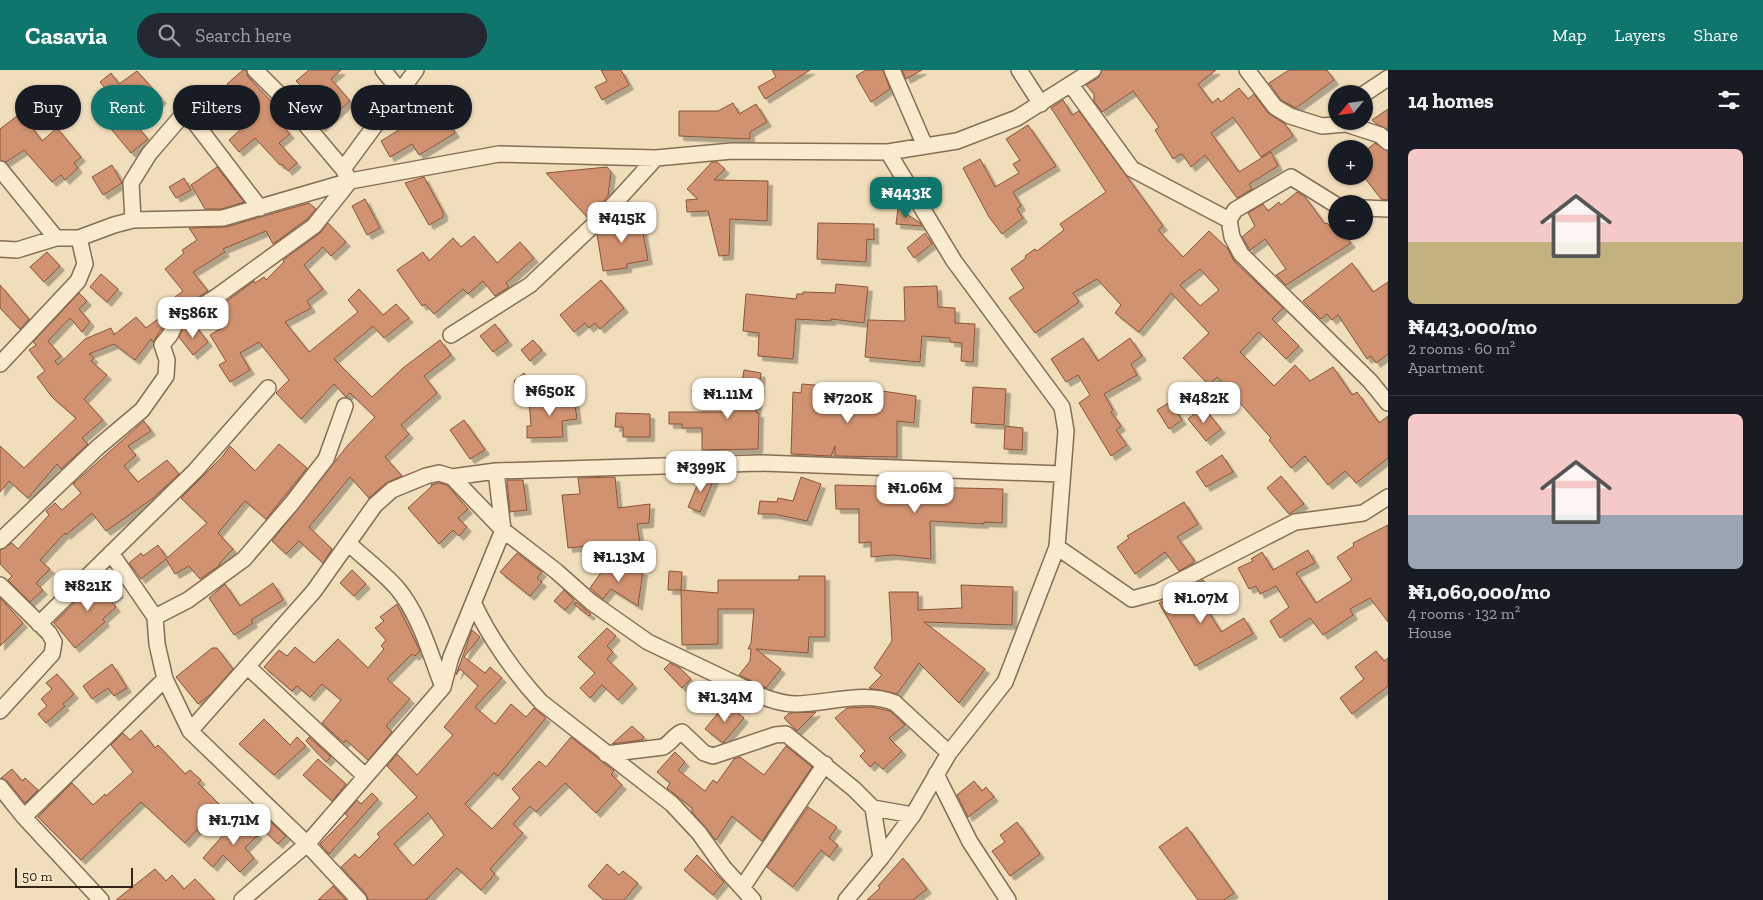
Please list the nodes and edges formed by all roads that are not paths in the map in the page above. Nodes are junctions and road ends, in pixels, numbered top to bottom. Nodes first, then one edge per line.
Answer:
1 (255, 70) edge
2 (383, 70) edge
3 (416, 70) edge
4 (892, 70) edge
5 (1019, 70) edge
6 (1093, 70) edge
7 (1247, 70) edge
8 (1388, 78) edge
9 (395, 85) edge
10 (406, 85) edge
11 (1071, 85) junction
12 (1373, 88) edge
13 (1041, 104) junction
14 (1328, 125) edge
15 (376, 130) edge
16 (1366, 130) edge
17 (1388, 142) edge
18 (925, 146) junction
19 (888, 152) junction
20 (656, 158) junction
21 (0, 169) edge
22 (347, 175) junction
23 (1328, 200) edge
24 (260, 208) junction
25 (1373, 208) edge
26 (1388, 209) edge
27 (133, 220) junction
28 (1229, 220) junction
29 (56, 238) junction
30 (79, 238) junction
31 (0, 249) edge
32 (450, 335) dead end
33 (0, 364) edge
34 (268, 388) dead end
35 (1388, 404) edge
36 (345, 406) dead end
37 (496, 471) junction
38 (1061, 474) junction
39 (452, 477) junction
40 (1388, 497) edge
41 (503, 530) junction
42 (0, 540) edge
43 (348, 543) junction
44 (1057, 547) junction
45 (111, 553) junction
46 (0, 585) edge
47 (474, 604) junction
48 (155, 617) junction
49 (39, 624) junction
50 (248, 667) junction
51 (165, 680) junction
52 (443, 687) junction
53 (0, 711) edge
54 (190, 732) junction
55 (949, 753) junction
56 (606, 754) junction
57 (825, 764) junction
58 (936, 774) junction
59 (364, 775) junction
60 (0, 787) edge
61 (922, 800) junction
62 (950, 803) junction
63 (872, 808) junction
64 (913, 815) junction
65 (24, 817) junction
66 (307, 844) junction
67 (881, 858) junction
68 (742, 888) junction
69 (102, 900) edge
70 (242, 900) edge
71 (359, 900) edge
72 (753, 900) edge
73 (846, 900) edge
74 (1008, 900) edge

1 - 22 street
2 - 9 street
3 - 10 street
4 - 18 street
5 - 13 street
6 - 11 street
7 - 14 street
8 - 12 street
11 - 13 street
11 - 28 street
13 - 18 street
15 - 22 street
16 - 17 street
18 - 19 street
19 - 20 street
19 - 38 street
20 - 22 street
20 - 32 street
21 - 29 street
22 - 24 street
22 - 42 street
23 - 28 street
24 - 27 street
24 - 27 street
25 - 26 street
27 - 30 street
28 - 35 street
29 - 30 street
29 - 31 street
30 - 33 street
34 - 45 street
36 - 48 street
37 - 38 street
37 - 39 street
37 - 41 street
38 - 44 street
39 - 41 street
39 - 43 street
40 - 44 street
41 - 47 street
41 - 55 street
43 - 50 street
43 - 52 street
44 - 55 street
45 - 48 street
45 - 49 street
46 - 49 street
47 - 52 street
47 - 56 street
48 - 51 street
49 - 53 street
50 - 54 street
50 - 59 street
51 - 54 street
51 - 65 street
52 - 59 street
54 - 66 street
55 - 58 street
56 - 57 street
56 - 68 street
57 - 63 street
57 - 68 street
58 - 61 street
58 - 62 street
59 - 66 street
60 - 65 street
61 - 62 street
61 - 64 street
62 - 74 street
63 - 64 street
63 - 67 street
64 - 67 street
65 - 69 street
66 - 70 street
66 - 71 street
67 - 73 street
68 - 72 street

